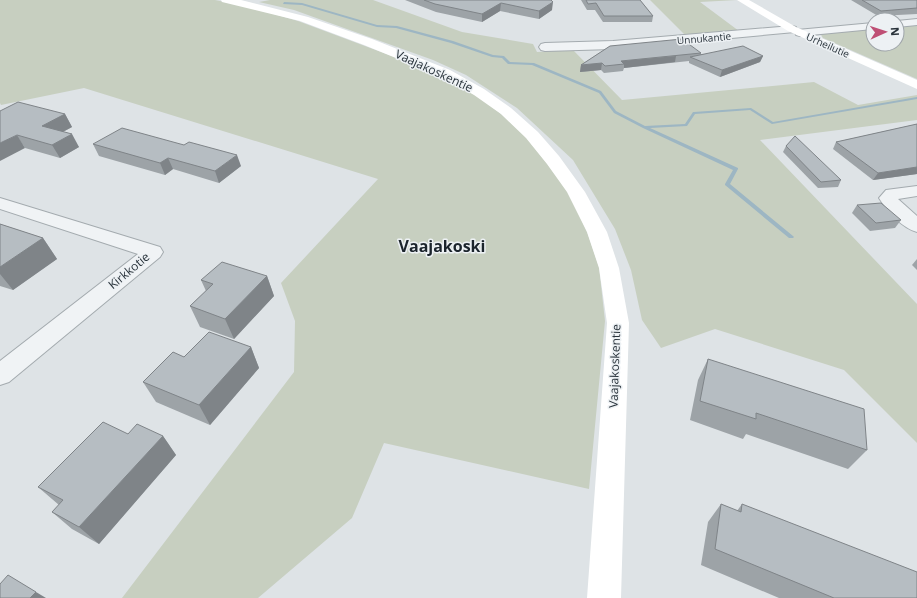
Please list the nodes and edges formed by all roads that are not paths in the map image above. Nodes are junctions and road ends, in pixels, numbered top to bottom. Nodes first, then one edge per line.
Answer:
1 (226, 0) edge
2 (742, 0) edge
3 (917, 22) edge
4 (905, 23) edge
5 (865, 27) edge
6 (796, 31) junction
7 (545, 47) dead end
8 (917, 85) edge
9 (917, 191) edge
10 (0, 203) edge
11 (917, 226) edge
12 (0, 375) edge
13 (604, 598) edge

1 - 13 main road, Vaajakoskentie
2 - 6 main road, Urheilutie
3 - 4 street
5 - 6 street, Unnukantie
6 - 7 street, Unnukantie
6 - 8 main road, Urheilutie
9 - 11 street
10 - 12 street, Kirkkotie

